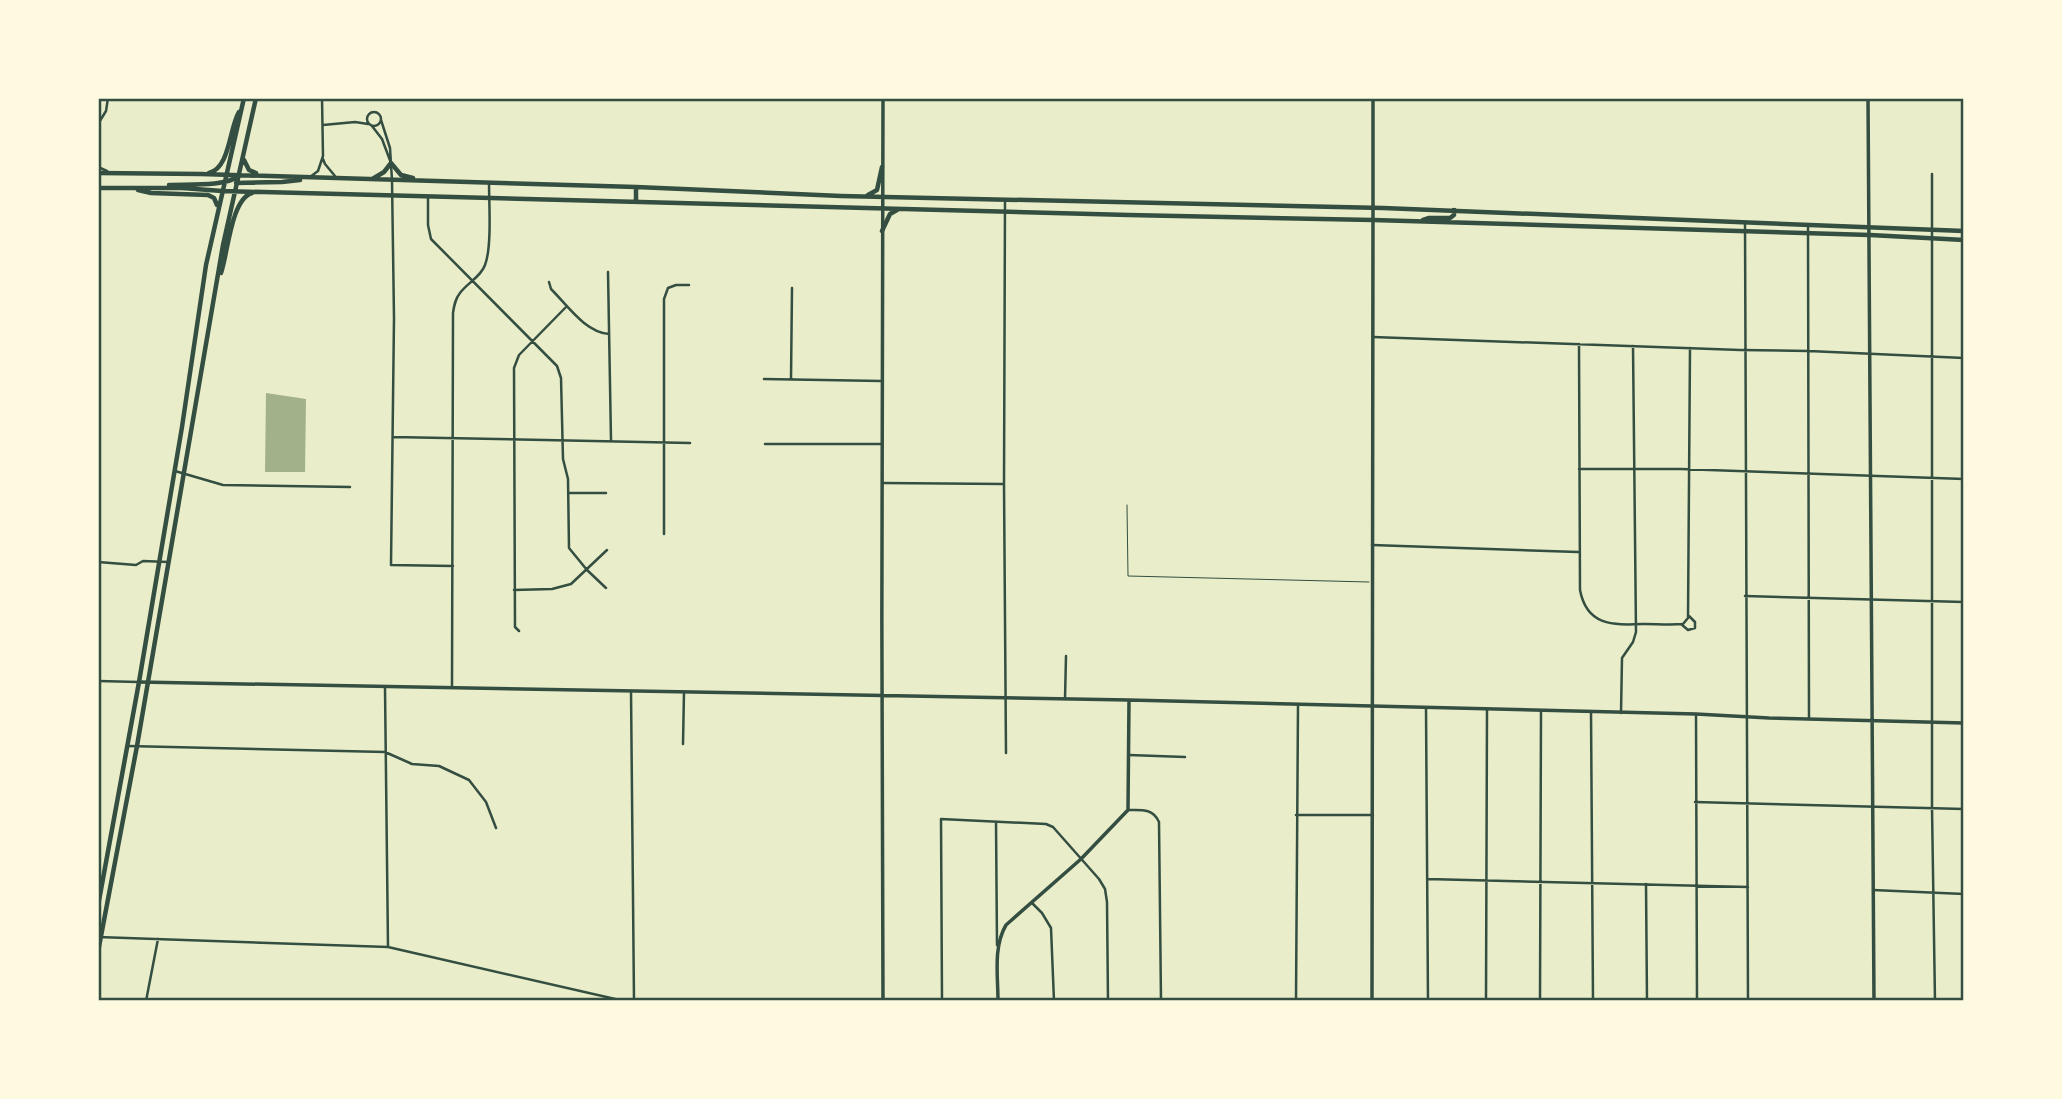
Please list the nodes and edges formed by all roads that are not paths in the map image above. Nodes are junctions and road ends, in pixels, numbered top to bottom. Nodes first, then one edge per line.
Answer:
1 (99, 98) edge
2 (108, 98) edge
3 (244, 98) edge
4 (256, 98) edge
5 (322, 98) edge
6 (883, 98) edge
7 (1373, 98) edge
8 (1868, 98) edge
9 (98, 103) edge
10 (241, 108) junction
11 (367, 116) junction
12 (381, 120) junction
13 (355, 122) junction
14 (98, 124) edge
15 (323, 125) junction
16 (370, 125) junction
17 (243, 155) junction
18 (323, 156) junction
19 (391, 163) junction
20 (98, 167) edge
21 (882, 167) junction
22 (98, 173) edge
23 (114, 173) junction
24 (201, 174) junction
25 (1932, 174) dead end
26 (225, 175) junction
27 (239, 175) junction
28 (292, 177) junction
29 (308, 178) junction
30 (339, 179) junction
31 (371, 179) junction
32 (392, 180) junction
33 (434, 181) junction
34 (237, 183) junction
35 (489, 183) junction
36 (223, 184) junction
37 (636, 187) junction
38 (98, 188) edge
39 (133, 188) junction
40 (222, 191) junction
41 (236, 191) junction
42 (258, 192) junction
43 (309, 193) junction
44 (392, 194) junction
45 (428, 196) junction
46 (866, 196) junction
47 (882, 196) junction
48 (489, 197) junction
49 (1005, 200) junction
50 (636, 201) junction
51 (1373, 207) junction
52 (882, 209) junction
53 (899, 209) junction
54 (1454, 210) junction
55 (217, 211) junction
56 (1006, 212) junction
57 (1373, 220) junction
58 (1419, 221) junction
59 (1717, 222) junction
60 (1745, 223) junction
61 (1808, 225) junction
62 (1870, 228) junction
63 (1932, 230) junction
64 (882, 231) junction
65 (1717, 231) junction
66 (1746, 232) junction
67 (1964, 232) edge
68 (1809, 234) junction
69 (1870, 235) junction
70 (1932, 240) junction
71 (1964, 240) edge
72 (608, 272) dead end
73 (472, 281) junction
74 (549, 282) dead end
75 (216, 283) junction
76 (689, 285) dead end
77 (792, 288) dead end
78 (567, 306) junction
79 (610, 334) junction
80 (1372, 337) junction
81 (533, 342) junction
82 (1579, 344) junction
83 (1633, 346) junction
84 (1690, 348) junction
85 (1745, 351) junction
86 (1809, 351) junction
87 (1870, 355) junction
88 (1932, 357) junction
89 (1964, 358) edge
90 (764, 379) dead end
91 (792, 379) junction
92 (881, 381) junction
93 (393, 437) junction
94 (453, 439) junction
95 (514, 439) junction
96 (562, 440) junction
97 (611, 441) junction
98 (664, 442) junction
99 (690, 443) dead end
100 (765, 444) dead end
101 (882, 444) junction
102 (1578, 469) junction
103 (1634, 469) junction
104 (1689, 469) junction
105 (175, 471) junction
106 (184, 472) junction
107 (1745, 472) junction
108 (1809, 474) junction
109 (1872, 476) junction
110 (1933, 478) junction
111 (1964, 479) edge
112 (883, 483) junction
113 (1004, 484) junction
114 (350, 487) dead end
115 (606, 493) dead end
116 (569, 494) junction
117 (1127, 505) dead end
118 (664, 534) dead end
119 (1372, 545) junction
120 (607, 550) dead end
121 (1579, 552) junction
122 (98, 562) edge
123 (160, 562) junction
124 (168, 562) junction
125 (453, 566) junction
126 (587, 570) junction
127 (1372, 582) junction
128 (606, 587) dead end
129 (514, 590) junction
130 (1745, 596) junction
131 (1809, 597) junction
132 (1872, 600) junction
133 (1933, 601) junction
134 (1964, 602) edge
135 (1689, 616) junction
136 (1681, 624) junction
137 (1636, 625) junction
138 (519, 631) dead end
139 (1066, 656) dead end
140 (98, 681) edge
141 (139, 682) junction
142 (148, 682) junction
143 (384, 686) junction
144 (452, 687) junction
145 (631, 691) junction
146 (684, 692) junction
147 (881, 696) junction
148 (1007, 698) junction
149 (1065, 699) junction
150 (1129, 700) junction
151 (1298, 705) junction
152 (1372, 707) junction
153 (1426, 708) junction
154 (1486, 709) junction
155 (1541, 711) junction
156 (1591, 712) junction
157 (1621, 713) junction
158 (1696, 714) junction
159 (1746, 717) junction
160 (1809, 719) junction
161 (1872, 720) junction
162 (1933, 722) junction
163 (1964, 723) edge
164 (683, 744) dead end
165 (127, 746) junction
166 (137, 746) junction
167 (385, 752) junction
168 (1006, 753) dead end
169 (1129, 755) junction
170 (1185, 757) dead end
171 (1695, 802) junction
172 (1747, 803) junction
173 (1873, 806) junction
174 (1932, 808) junction
175 (1964, 809) edge
176 (1128, 810) junction
177 (1297, 814) junction
178 (1373, 815) junction
179 (996, 822) junction
180 (496, 828) dead end
181 (1081, 859) junction
182 (1427, 879) junction
183 (1486, 880) junction
184 (1540, 881) junction
185 (1592, 883) junction
186 (1646, 884) junction
187 (1696, 886) junction
188 (1748, 887) junction
189 (1872, 890) junction
190 (1934, 893) junction
191 (1964, 894) edge
192 (1032, 903) junction
193 (98, 906) edge
194 (99, 937) edge
195 (158, 939) junction
196 (998, 946) junction
197 (388, 947) junction
198 (98, 952) edge
199 (1296, 1000) edge
200 (146, 1001) edge
201 (624, 1001) edge
202 (634, 1001) edge
203 (883, 1001) edge
204 (942, 1001) edge
205 (998, 1001) edge
206 (1054, 1001) edge
207 (1108, 1001) edge
208 (1161, 1001) edge
209 (1334, 1001) edge
210 (1372, 1001) edge
211 (1428, 1001) edge
212 (1486, 1001) edge
213 (1540, 1001) edge
214 (1593, 1001) edge
215 (1647, 1001) edge
216 (1697, 1001) edge
217 (1748, 1001) edge
218 (1874, 1001) edge
219 (1935, 1001) edge

1 - 9 street
2 - 14 street
3 - 10 main road
4 - 17 main road
5 - 15 street
6 - 21 street
7 - 51 street
8 - 62 street
10 - 24 main road
10 - 26 main road
11 - 12 street
11 - 13 street
11 - 16 street
12 - 16 street
12 - 19 street
13 - 15 street
13 - 16 street
15 - 18 street
16 - 19 street
17 - 27 main road
17 - 28 main road
18 - 29 street
18 - 30 street
19 - 31 main road
19 - 32 street
19 - 33 main road
20 - 23 street
21 - 46 main road
21 - 47 street
22 - 23 main road
23 - 24 main road
24 - 26 main road
25 - 63 street
26 - 27 main road
26 - 36 main road
27 - 28 main road
27 - 34 main road
27 - 36 main road
28 - 29 main road
29 - 30 main road
29 - 34 main road
29 - 43 main road
30 - 31 main road
31 - 32 main road
32 - 33 main road
32 - 44 street
33 - 35 main road
34 - 40 main road
34 - 41 main road
35 - 37 main road
35 - 48 street
36 - 39 main road
36 - 40 main road
37 - 46 main road
37 - 50 main road
38 - 39 main road
39 - 40 main road
39 - 55 main road
40 - 41 main road
40 - 55 main road
41 - 42 main road
41 - 75 main road
42 - 43 main road
42 - 75 main road
43 - 44 main road
44 - 45 main road
44 - 93 street
45 - 48 main road
45 - 73 street
46 - 47 main road
47 - 49 main road
47 - 52 street
48 - 50 main road
48 - 73 street
49 - 51 main road
49 - 56 street
50 - 52 main road
51 - 54 main road
51 - 57 street
52 - 53 main road
52 - 64 street
53 - 56 main road
53 - 64 main road
54 - 58 main road
54 - 59 main road
55 - 105 main road
56 - 57 main road
56 - 113 street
57 - 58 main road
57 - 80 street
58 - 65 main road
59 - 60 main road
59 - 65 main road
60 - 61 main road
60 - 66 street
61 - 62 main road
61 - 68 street
62 - 63 main road
62 - 69 street
63 - 67 main road
63 - 70 street
64 - 92 street
65 - 66 main road
66 - 68 main road
66 - 85 street
68 - 69 main road
68 - 86 street
69 - 70 main road
69 - 87 street
70 - 71 main road
70 - 88 street
72 - 79 street
73 - 81 street
73 - 94 street
74 - 78 street
75 - 106 main road
76 - 98 street
77 - 91 street
78 - 79 street
78 - 81 street
79 - 97 street
80 - 82 street
80 - 119 street
81 - 95 street
81 - 96 street
82 - 83 street
82 - 102 street
83 - 84 street
83 - 103 street
84 - 85 street
84 - 104 street
85 - 86 street
85 - 107 street
86 - 87 street
86 - 108 street
87 - 88 street
87 - 109 street
88 - 89 street
88 - 110 street
90 - 91 street
91 - 92 street
92 - 101 street
93 - 94 street
93 - 125 street
94 - 95 street
94 - 125 street
95 - 96 street
95 - 129 street
96 - 97 street
96 - 116 street
97 - 98 street
98 - 99 street
98 - 118 street
100 - 101 street
101 - 112 street
102 - 103 street
102 - 121 street
103 - 104 street
103 - 137 street
104 - 107 street
104 - 135 street
105 - 106 street
105 - 123 main road
106 - 114 street
106 - 124 main road
107 - 108 street
107 - 130 street
108 - 109 street
108 - 131 street
109 - 110 street
109 - 132 street
110 - 111 street
110 - 133 street
112 - 113 street
112 - 147 street
113 - 148 street
115 - 116 street
116 - 126 street
117 - 127 lane
119 - 121 street
119 - 127 street
120 - 126 street
121 - 137 street
122 - 123 street
123 - 124 street
123 - 141 main road
124 - 142 main road
125 - 144 street
126 - 128 street
126 - 129 street
127 - 152 street
129 - 138 street
130 - 131 street
130 - 159 street
131 - 132 street
131 - 160 street
132 - 133 street
132 - 161 street
133 - 134 street
133 - 162 street
135 - 136 street
135 - 136 street
136 - 137 street
137 - 157 street
139 - 149 street
140 - 141 street
141 - 142 street
141 - 165 main road
142 - 143 street
142 - 166 main road
143 - 144 street
143 - 167 street
144 - 145 street
145 - 146 street
145 - 202 street
146 - 147 street
146 - 164 street
147 - 148 street
147 - 203 street
148 - 149 street
148 - 168 street
149 - 150 street
150 - 151 street
150 - 169 street
151 - 152 street
151 - 177 street
152 - 153 street
152 - 178 street
153 - 154 street
153 - 182 street
154 - 155 street
154 - 183 street
155 - 156 street
155 - 184 street
156 - 157 street
156 - 185 street
157 - 158 street
158 - 159 street
158 - 171 street
159 - 160 street
159 - 172 street
160 - 161 street
161 - 162 street
161 - 173 street
162 - 163 street
162 - 174 street
165 - 166 street
165 - 193 main road
166 - 167 street
166 - 194 main road
167 - 180 street
167 - 197 street
169 - 170 street
169 - 176 street
171 - 172 street
171 - 187 street
172 - 173 street
172 - 188 street
173 - 174 street
173 - 189 street
174 - 175 street
174 - 190 street
176 - 181 street
176 - 208 street
177 - 178 street
177 - 199 street
178 - 210 street
179 - 181 street
179 - 196 street
179 - 204 street
181 - 192 street
181 - 207 street
182 - 183 street
182 - 211 street
183 - 184 street
183 - 212 street
184 - 185 street
184 - 213 street
185 - 186 street
185 - 214 street
186 - 187 street
186 - 215 street
187 - 188 street
187 - 216 street
188 - 217 street
189 - 190 street
189 - 218 street
190 - 191 street
190 - 219 street
192 - 196 street
192 - 206 street
194 - 195 street
194 - 198 main road
195 - 197 street
195 - 200 street
196 - 205 street
197 - 201 street
199 - 209 street

